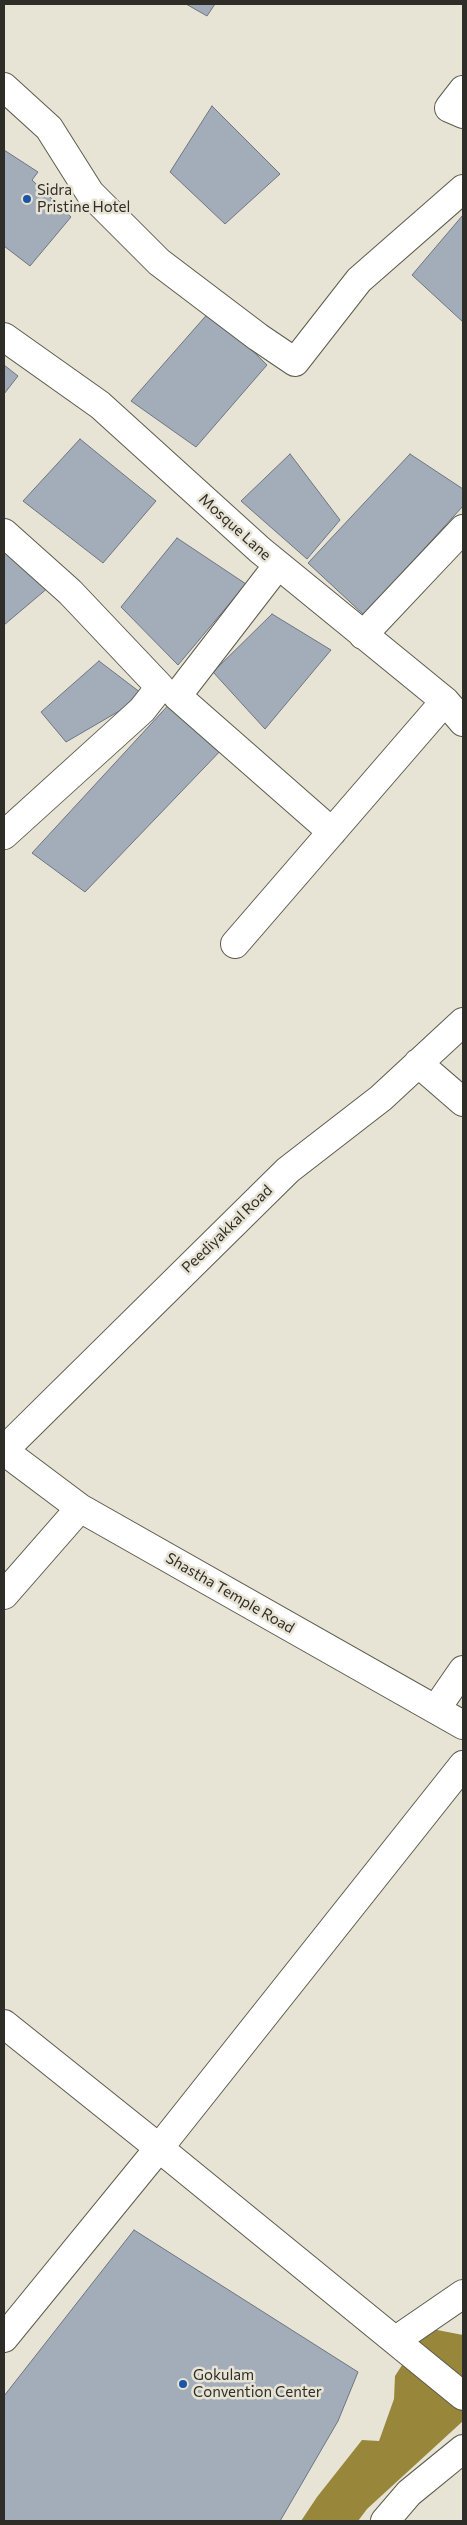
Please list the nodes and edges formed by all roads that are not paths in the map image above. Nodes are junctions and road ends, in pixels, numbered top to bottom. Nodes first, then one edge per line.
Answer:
1 (4, 87) edge
2 (463, 90) edge
3 (463, 114) edge
4 (463, 189) edge
5 (4, 337) edge
6 (463, 529) edge
7 (4, 533) edge
8 (278, 565) junction
9 (363, 635) junction
10 (445, 701) junction
11 (463, 722) edge
12 (332, 832) junction
13 (4, 835) edge
14 (235, 944) dead end
15 (463, 1022) edge
16 (418, 1064) junction
17 (463, 1102) edge
18 (4, 1450) edge
19 (80, 1508) junction
20 (4, 1595) edge
21 (463, 1670) edge
22 (436, 1709) junction
23 (463, 1725) edge
24 (463, 1765) edge
25 (4, 2024) edge
26 (159, 2148) junction
27 (463, 2294) edge
28 (4, 2338) edge
29 (402, 2345) junction
30 (463, 2396) edge
31 (463, 2449) edge
32 (385, 2521) edge

1 - 4 street
2 - 3 street
5 - 8 street, Mosque Lane
6 - 9 street
7 - 13 street
8 - 9 street, Mosque Lane
8 - 12 street
9 - 10 street, Mosque Lane
10 - 11 street, Mosque Lane
10 - 12 street
12 - 14 street
15 - 16 street, Peediyakkal Road
16 - 17 street
16 - 18 street, Peediyakkal Road
18 - 19 street, Shastha Temple Road
19 - 20 street
19 - 22 street, Shastha Temple Road
21 - 22 street
22 - 23 street, Shastha Temple Road
24 - 26 street
25 - 26 street
26 - 28 street
26 - 29 street
27 - 29 street
29 - 30 street
31 - 32 street

